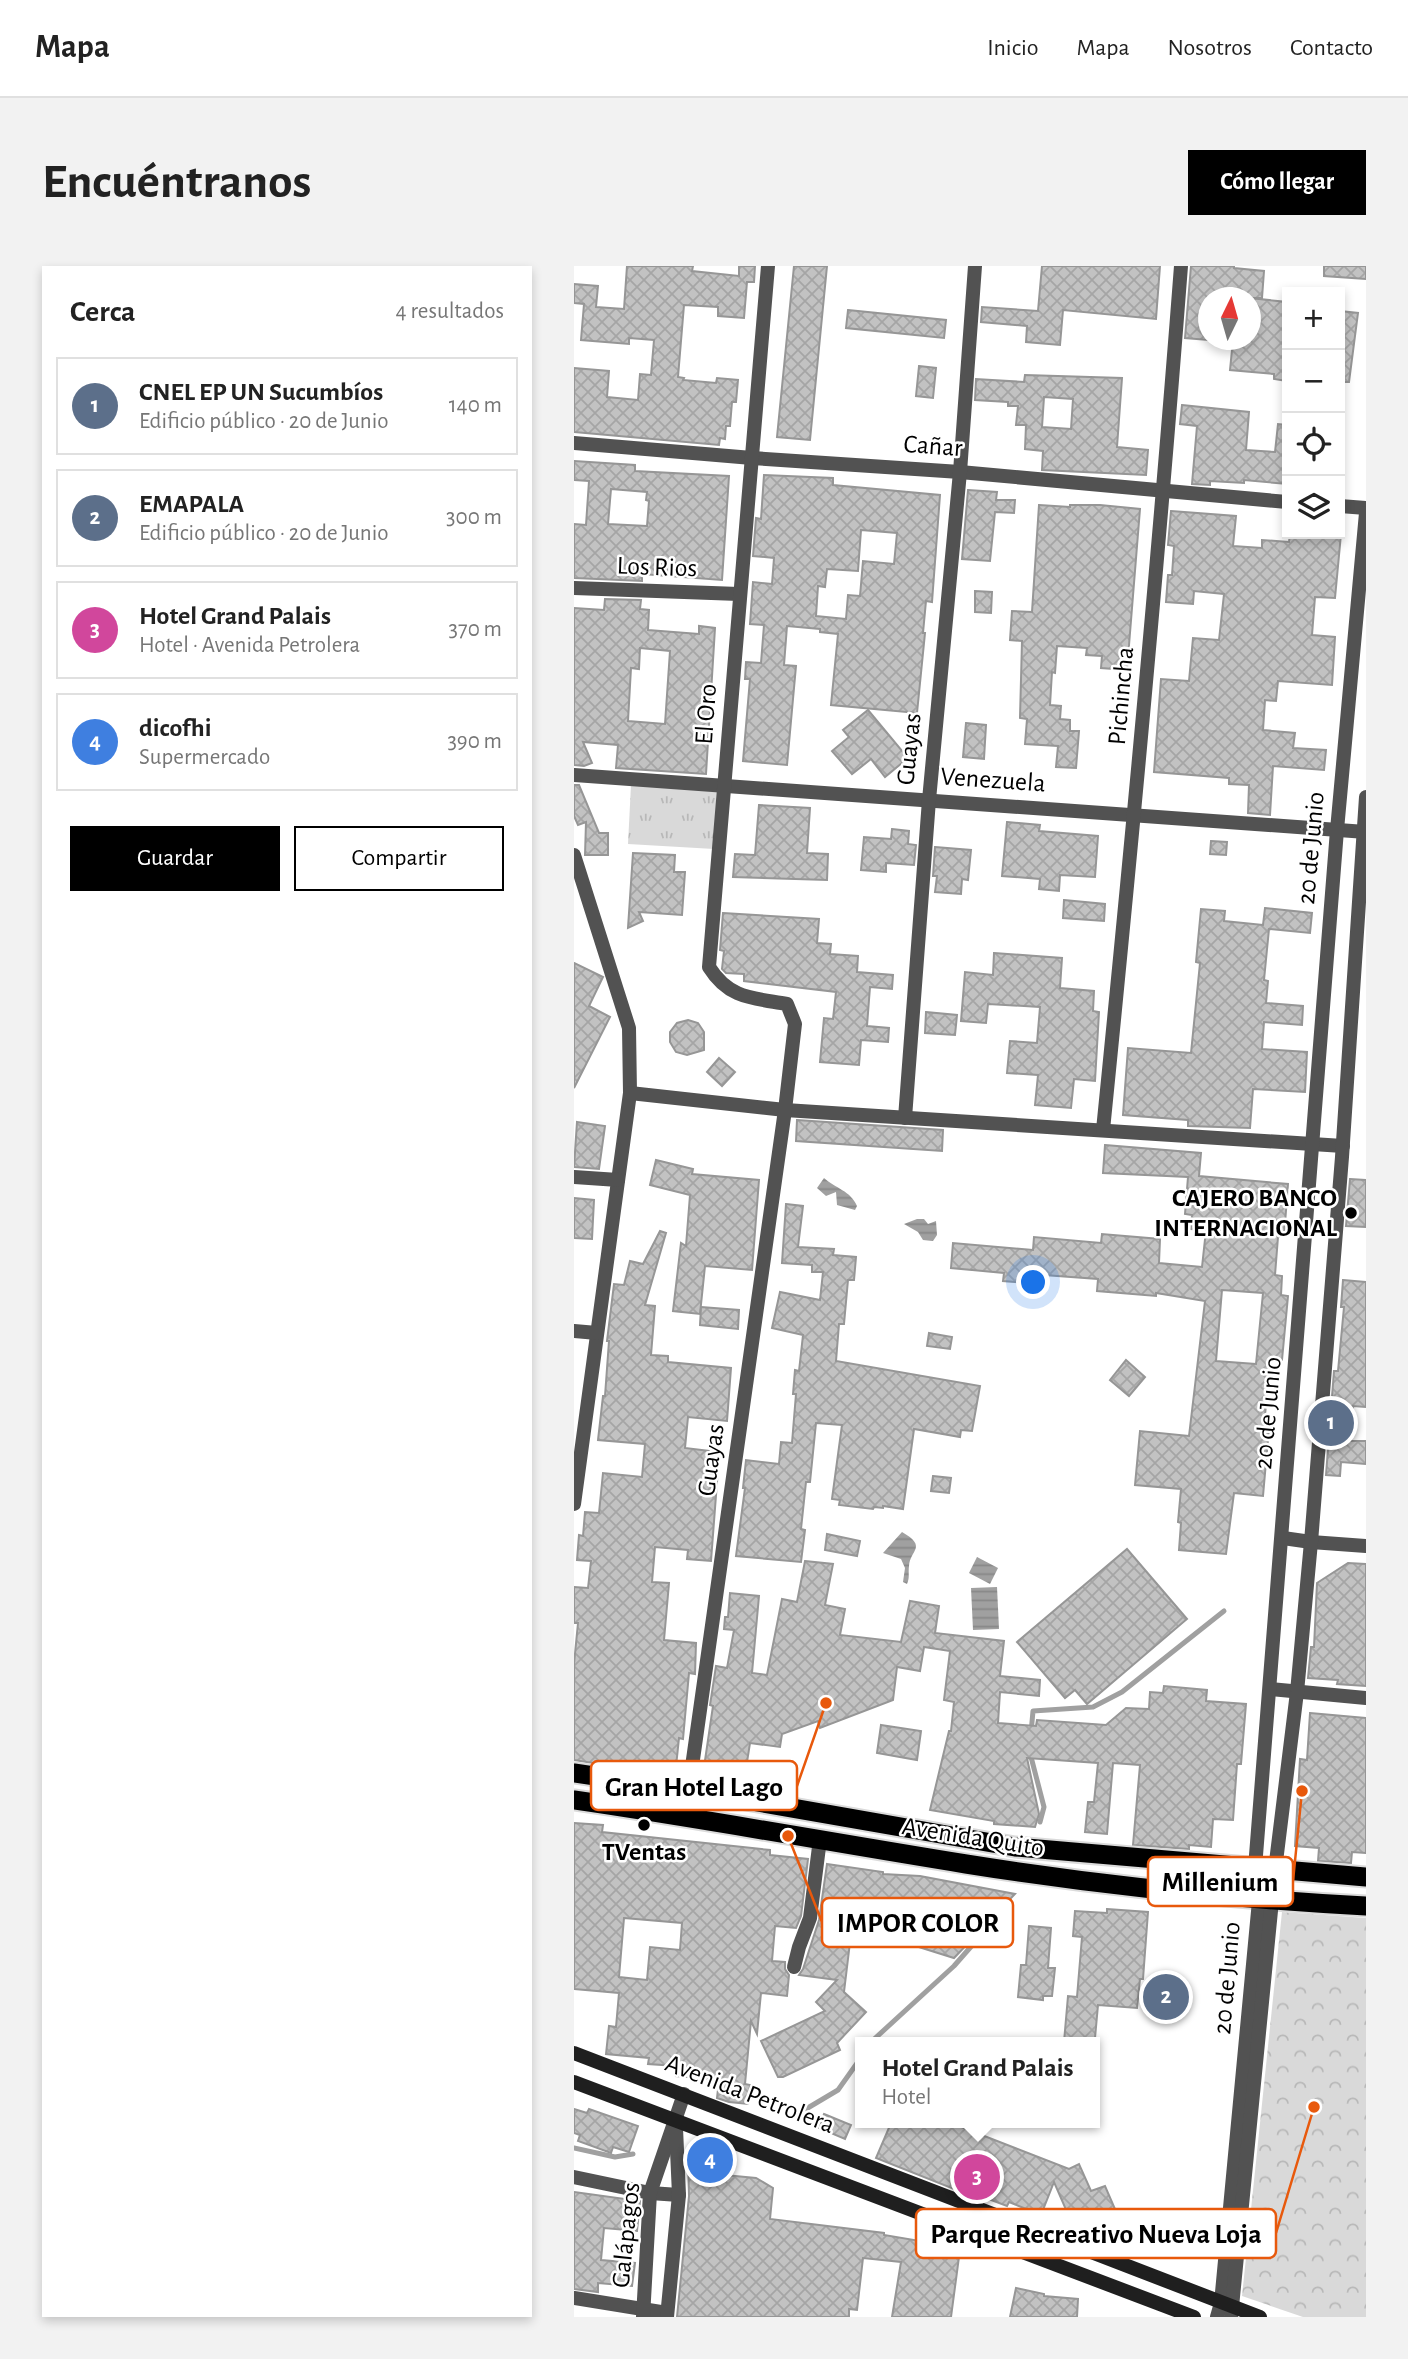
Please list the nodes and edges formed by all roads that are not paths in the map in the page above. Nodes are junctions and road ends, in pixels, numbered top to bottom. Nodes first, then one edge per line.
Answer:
1 (768, 266) edge
2 (975, 266) edge
3 (1181, 266) edge
4 (574, 443) edge
5 (752, 458) junction
6 (960, 472) junction
7 (1164, 492) junction
8 (1282, 502) edge
9 (1345, 507) edge
10 (1366, 510) edge
11 (574, 588) edge
12 (739, 594) junction
13 (1361, 611) edge
14 (574, 775) edge
15 (725, 786) junction
16 (1366, 797) edge
17 (929, 800) junction
18 (1135, 815) junction
19 (1337, 830) junction
20 (1365, 832) edge
21 (574, 855) edge
22 (630, 1093) junction
23 (785, 1110) junction
24 (905, 1118) junction
25 (1103, 1130) junction
26 (1314, 1142) junction
27 (1342, 1146) junction
28 (574, 1177) edge
29 (618, 1180) junction
30 (574, 1331) edge
31 (597, 1333) junction
32 (575, 1494) edge
33 (1283, 1538) junction
34 (1311, 1542) junction
35 (1366, 1546) edge
36 (1270, 1689) junction
37 (1297, 1692) junction
38 (1366, 1699) edge
39 (574, 1773) edge
40 (689, 1790) junction
41 (574, 1800) edge
42 (685, 1816) junction
43 (820, 1839) junction
44 (1255, 1868) junction
45 (1275, 1870) junction
46 (1366, 1877) edge
47 (1266, 1901) junction
48 (1366, 1906) edge
49 (794, 1967) dead end
50 (574, 2053) edge
51 (574, 2082) edge
52 (684, 2094) junction
53 (676, 2120) junction
54 (574, 2177) edge
55 (650, 2193) junction
56 (679, 2195) junction
57 (574, 2298) edge
58 (1225, 2311) edge
59 (643, 2312) edge
60 (667, 2315) edge
61 (1194, 2317) edge
62 (1260, 2317) edge

1 - 5 street, El Oro
2 - 6 street, Guayas
3 - 7 street, Pichincha
4 - 5 street, Cañar
5 - 6 street, Cañar
5 - 12 street, El Oro
6 - 7 street, Cañar
6 - 17 street, Guayas
7 - 8 street, Cañar
7 - 18 street, Pichincha
9 - 10 street
10 - 13 street, 20 de Junio
11 - 12 street, Los Rios
12 - 15 street, El Oro
13 - 19 street, 20 de Junio
14 - 15 street, Venezuela
15 - 17 street, Venezuela
15 - 23 street, El Oro
16 - 20 street, 20 de Junio
17 - 18 street, Venezuela
17 - 24 street, Guayas
18 - 19 street, Venezuela
18 - 25 street, Pichincha
19 - 20 street, Venezuela
19 - 26 street, 20 de Junio
20 - 27 street, 20 de Junio
21 - 22 street
22 - 23 street
22 - 29 street
23 - 24 street
23 - 40 street, Guayas
24 - 25 street
25 - 26 street
26 - 27 street
26 - 33 street, 20 de Junio
27 - 34 street, 20 de Junio
28 - 29 street
29 - 31 street
30 - 31 street
31 - 32 street
33 - 34 street
33 - 36 street, 20 de Junio
34 - 35 street
34 - 37 street, 20 de Junio
36 - 37 street
36 - 44 street, 20 de Junio
37 - 38 street
37 - 45 street, 20 de Junio
39 - 40 highway, Avenida Quito
40 - 42 street, Guayas
40 - 44 highway, Avenida Quito
41 - 42 highway, Avenida Quito
42 - 43 highway, Avenida Quito
43 - 47 highway, Avenida Quito
43 - 49 street
44 - 45 highway, Avenida Quito
44 - 47 street, 20 de Junio
45 - 46 highway, Avenida Quito
45 - 47 street, 20 de Junio
47 - 48 highway, Avenida Quito
47 - 58 street, 20 de Junio
50 - 52 main road, Avenida Petrolera
51 - 53 main road, Avenida Petrolera
52 - 53 street, Galápagos
52 - 58 main road, Avenida Petrolera
53 - 55 street, Galápagos
53 - 56 street, Galápagos
53 - 61 main road, Avenida Petrolera
54 - 55 street
55 - 56 street
55 - 59 street, Galápagos
56 - 60 street, Galápagos
57 - 59 street
58 - 62 main road, Avenida Petrolera
59 - 60 street

